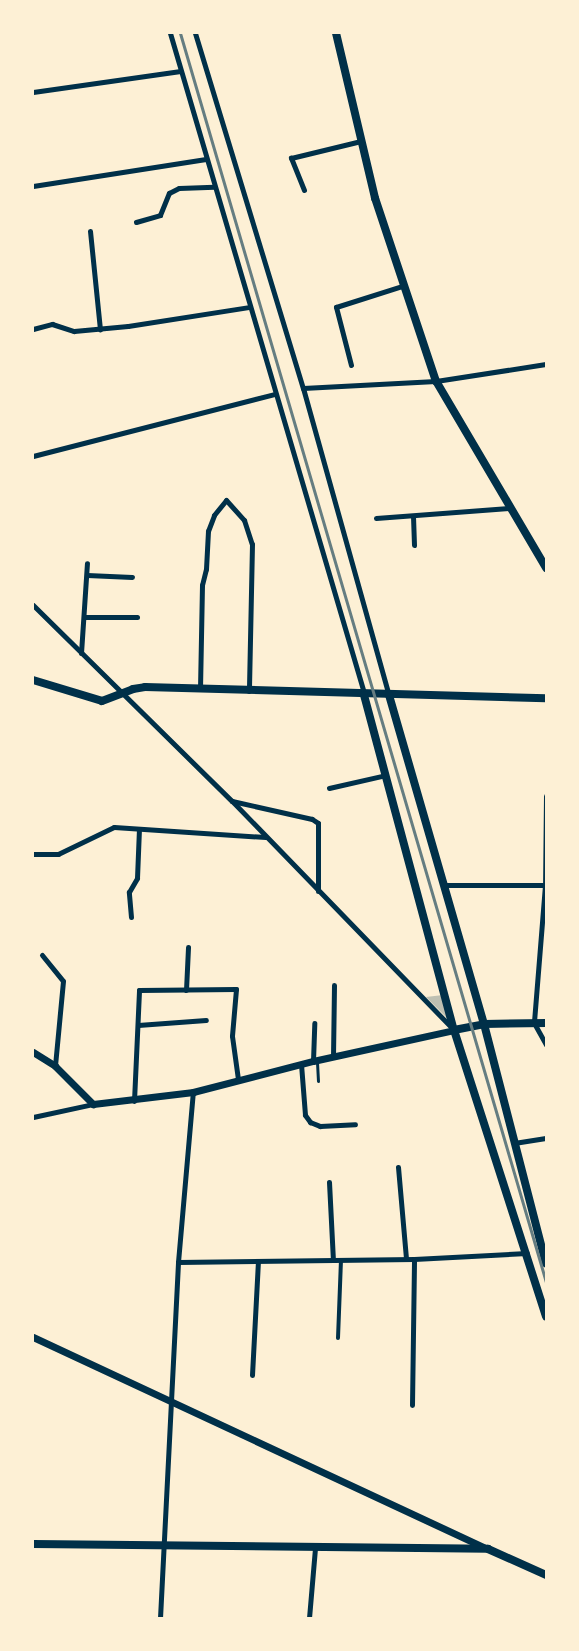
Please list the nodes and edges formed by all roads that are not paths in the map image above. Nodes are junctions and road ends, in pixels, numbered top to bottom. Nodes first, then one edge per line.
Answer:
1 (170, 33) edge
2 (195, 33) edge
3 (336, 33) edge
4 (181, 71) junction
5 (33, 92) edge
6 (362, 141) junction
7 (206, 159) junction
8 (33, 186) edge
9 (214, 187) junction
10 (304, 190) dead end
11 (136, 222) dead end
12 (90, 231) dead end
13 (402, 286) junction
14 (249, 307) junction
15 (33, 329) edge
16 (100, 329) junction
17 (546, 364) edge
18 (351, 365) dead end
19 (436, 381) junction
20 (303, 388) junction
21 (275, 394) junction
22 (33, 456) edge
23 (509, 508) junction
24 (413, 516) junction
25 (376, 518) dead end
26 (414, 545) dead end
27 (87, 563) dead end
28 (546, 568) edge
29 (87, 575) junction
30 (132, 577) dead end
31 (33, 604) edge
32 (84, 617) junction
33 (137, 617) dead end
34 (81, 653) junction
35 (33, 680) edge
36 (200, 689) junction
37 (249, 691) junction
38 (123, 694) junction
39 (364, 694) junction
40 (389, 695) junction
41 (546, 698) edge
42 (386, 775) junction
43 (329, 788) dead end
44 (546, 796) edge
45 (232, 801) junction
46 (139, 829) junction
47 (266, 837) junction
48 (33, 854) edge
49 (444, 885) junction
50 (545, 885) edge
51 (318, 891) junction
52 (131, 917) dead end
53 (188, 947) dead end
54 (42, 955) dead end
55 (334, 985) dead end
56 (186, 990) junction
57 (206, 1020) dead end
58 (314, 1023) dead end
59 (534, 1023) junction
60 (546, 1023) edge
61 (484, 1024) junction
62 (138, 1025) junction
63 (454, 1030) junction
64 (546, 1045) edge
65 (33, 1052) edge
66 (333, 1057) junction
67 (315, 1060) junction
68 (302, 1064) junction
69 (55, 1066) junction
70 (238, 1079) junction
71 (318, 1081) dead end
72 (193, 1092) junction
73 (134, 1101) junction
74 (93, 1104) junction
75 (33, 1117) edge
76 (355, 1124) dead end
77 (546, 1138) edge
78 (514, 1143) junction
79 (398, 1167) dead end
80 (329, 1182) dead end
81 (527, 1253) junction
82 (406, 1259) junction
83 (414, 1259) junction
84 (333, 1260) junction
85 (341, 1260) junction
86 (258, 1261) junction
87 (178, 1262) junction
88 (546, 1263) edge
89 (546, 1317) edge
90 (33, 1337) edge
91 (338, 1338) dead end
92 (252, 1375) dead end
93 (170, 1400) junction
94 (412, 1405) dead end
95 (33, 1544) edge
96 (162, 1545) junction
97 (315, 1548) junction
98 (488, 1549) junction
99 (546, 1575) edge
100 (160, 1618) edge
101 (309, 1618) edge

1 - 4 street
2 - 20 street
3 - 6 main road
4 - 5 street
4 - 7 street
6 - 10 street
6 - 13 main road
7 - 8 street
7 - 9 street
9 - 11 street
9 - 14 street
12 - 16 street
13 - 18 street
13 - 19 main road
14 - 16 street
14 - 21 street
15 - 16 street
17 - 19 street
19 - 20 street
19 - 23 main road
20 - 40 street
21 - 22 street
21 - 39 street
23 - 24 street
23 - 28 main road
24 - 25 street
24 - 26 street
27 - 29 street
29 - 30 street
29 - 32 street
31 - 34 street
32 - 33 street
32 - 34 street
34 - 38 street
35 - 38 main road
36 - 37 main road
36 - 37 street
36 - 38 main road
37 - 39 main road
38 - 45 street
39 - 40 main road
39 - 42 main road
40 - 41 main road
40 - 49 main road
42 - 43 street
42 - 63 main road
44 - 50 street
45 - 47 street
45 - 51 street
46 - 47 street
46 - 48 street
46 - 52 street
47 - 51 street
49 - 50 street
49 - 61 main road
50 - 59 street
51 - 63 street
53 - 56 street
54 - 69 street
55 - 66 street
56 - 62 street
56 - 70 street
57 - 62 street
58 - 67 street
59 - 60 main road
59 - 61 main road
59 - 64 street
61 - 63 main road
61 - 78 main road
62 - 73 street
63 - 66 street
63 - 81 main road
65 - 69 street
66 - 67 street
67 - 68 street
67 - 71 lane
68 - 70 street
68 - 76 street
69 - 74 street
70 - 72 street
72 - 73 street
72 - 87 street
73 - 74 street
74 - 75 street
77 - 78 street
78 - 88 main road
79 - 82 street
80 - 84 street
81 - 83 street
81 - 89 main road
82 - 83 street
82 - 85 street
83 - 94 street
84 - 85 street
84 - 86 street
85 - 91 street
86 - 87 street
86 - 92 street
87 - 93 street
90 - 93 street
93 - 96 street
93 - 98 street
95 - 96 main road
96 - 97 main road
96 - 100 street
97 - 98 main road
97 - 101 street
98 - 99 main road

